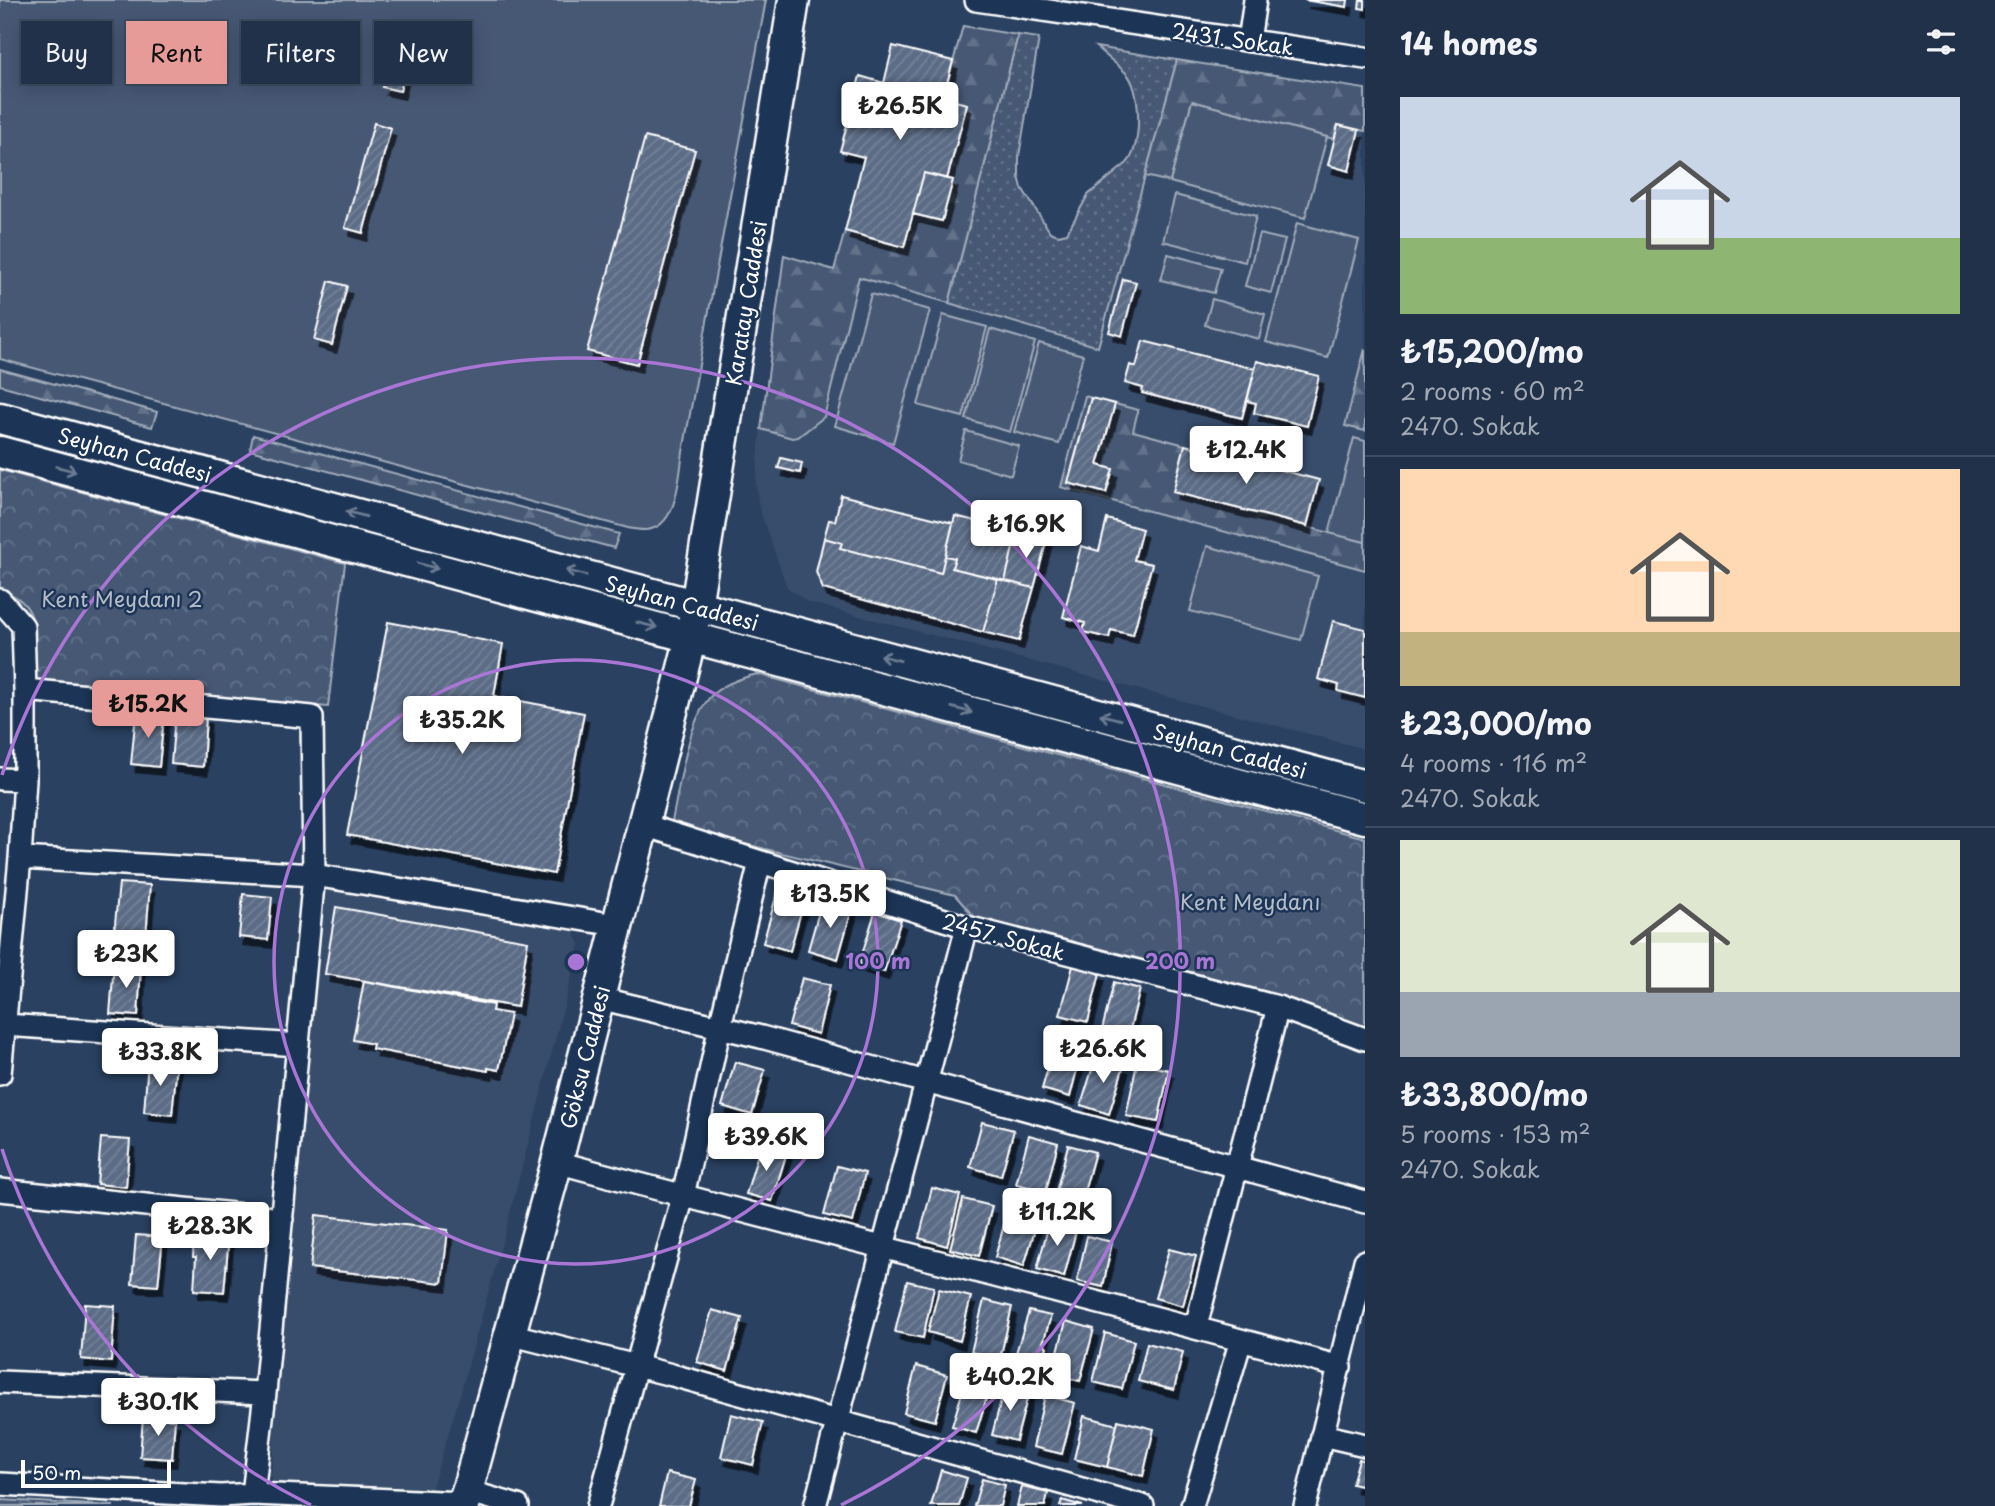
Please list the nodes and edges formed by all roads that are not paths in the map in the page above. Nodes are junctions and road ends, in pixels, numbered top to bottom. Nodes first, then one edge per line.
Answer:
1 (794, 0) edge
2 (976, 0) edge
3 (1255, 0) edge
4 (1249, 41) junction
5 (1365, 58) edge
6 (0, 418) edge
7 (0, 452) edge
8 (0, 600) edge
9 (697, 606) junction
10 (691, 637) junction
11 (25, 691) junction
12 (0, 779) edge
13 (25, 780) junction
14 (1365, 786) edge
15 (1365, 818) edge
16 (644, 825) junction
17 (20, 858) junction
18 (760, 862) junction
19 (314, 875) junction
20 (616, 925) junction
21 (967, 927) junction
22 (6, 939) edge
23 (600, 998) junction
24 (1278, 1007) junction
25 (5, 1025) junction
26 (720, 1026) junction
27 (1365, 1039) edge
28 (298, 1045) junction
29 (0, 1074) edge
30 (927, 1082) junction
31 (557, 1162) junction
32 (1238, 1167) junction
33 (0, 1190) edge
34 (683, 1196) junction
35 (1365, 1202) edge
36 (282, 1219) junction
37 (882, 1248) junction
38 (1364, 1266) edge
39 (1196, 1326) junction
40 (509, 1334) junction
41 (1241, 1340) junction
42 (636, 1365) junction
43 (1340, 1367) junction
44 (0, 1382) edge
45 (265, 1393) junction
46 (838, 1420) junction
47 (1322, 1435) junction
48 (1365, 1445) edge
49 (0, 1484) edge
50 (253, 1494) junction
51 (465, 1500) edge
52 (220, 1501) edge
53 (518, 1506) edge
54 (598, 1506) edge
55 (815, 1506) edge
56 (1143, 1506) edge
57 (1192, 1506) edge
58 (1305, 1506) edge

1 - 9 street, Karatay Caddesi
2 - 4 street, 2431. Sokak
3 - 4 street
4 - 5 street, 2431. Sokak
9 -> 6 street, Seyhan Caddesi
7 -> 10 street, Seyhan Caddesi
8 - 11 street
9 - 10 street, Göksu Caddesi
14 -> 9 street, Seyhan Caddesi
10 -> 15 street, Seyhan Caddesi
10 - 16 street, Göksu Caddesi
11 - 13 street
11 - 19 street
12 - 13 street
13 - 17 street
16 - 18 street, 2457. Sokak
16 - 20 street, Göksu Caddesi
17 - 19 street
17 - 22 street
18 - 21 street, 2457. Sokak
18 - 26 street
19 - 20 street
19 - 28 street
20 - 23 street, Göksu Caddesi
21 - 24 street, 2457. Sokak
21 - 30 street
22 - 25 street
23 - 26 street
23 - 31 street, Göksu Caddesi
24 - 27 street, 2457. Sokak
24 - 32 street
25 - 28 street
25 - 29 street
26 - 30 street
26 - 34 street
28 - 36 street
30 - 32 street
30 - 37 street
31 - 34 street
31 - 40 street, Göksu Caddesi
32 - 35 street
32 - 39 street
33 - 36 street
34 - 37 street
34 - 42 street
36 - 45 street
37 - 39 street
37 - 46 street
38 - 43 street
39 - 41 street
40 - 42 street
40 - 51 street, Göksu Caddesi
41 - 43 street
41 - 57 street
42 - 46 street
42 - 54 street
43 - 47 street
44 - 45 street
45 - 50 street
46 - 55 street
46 - 56 street
47 - 48 street
47 - 58 street
49 - 52 street
50 - 51 street
50 - 52 street
51 - 53 street

